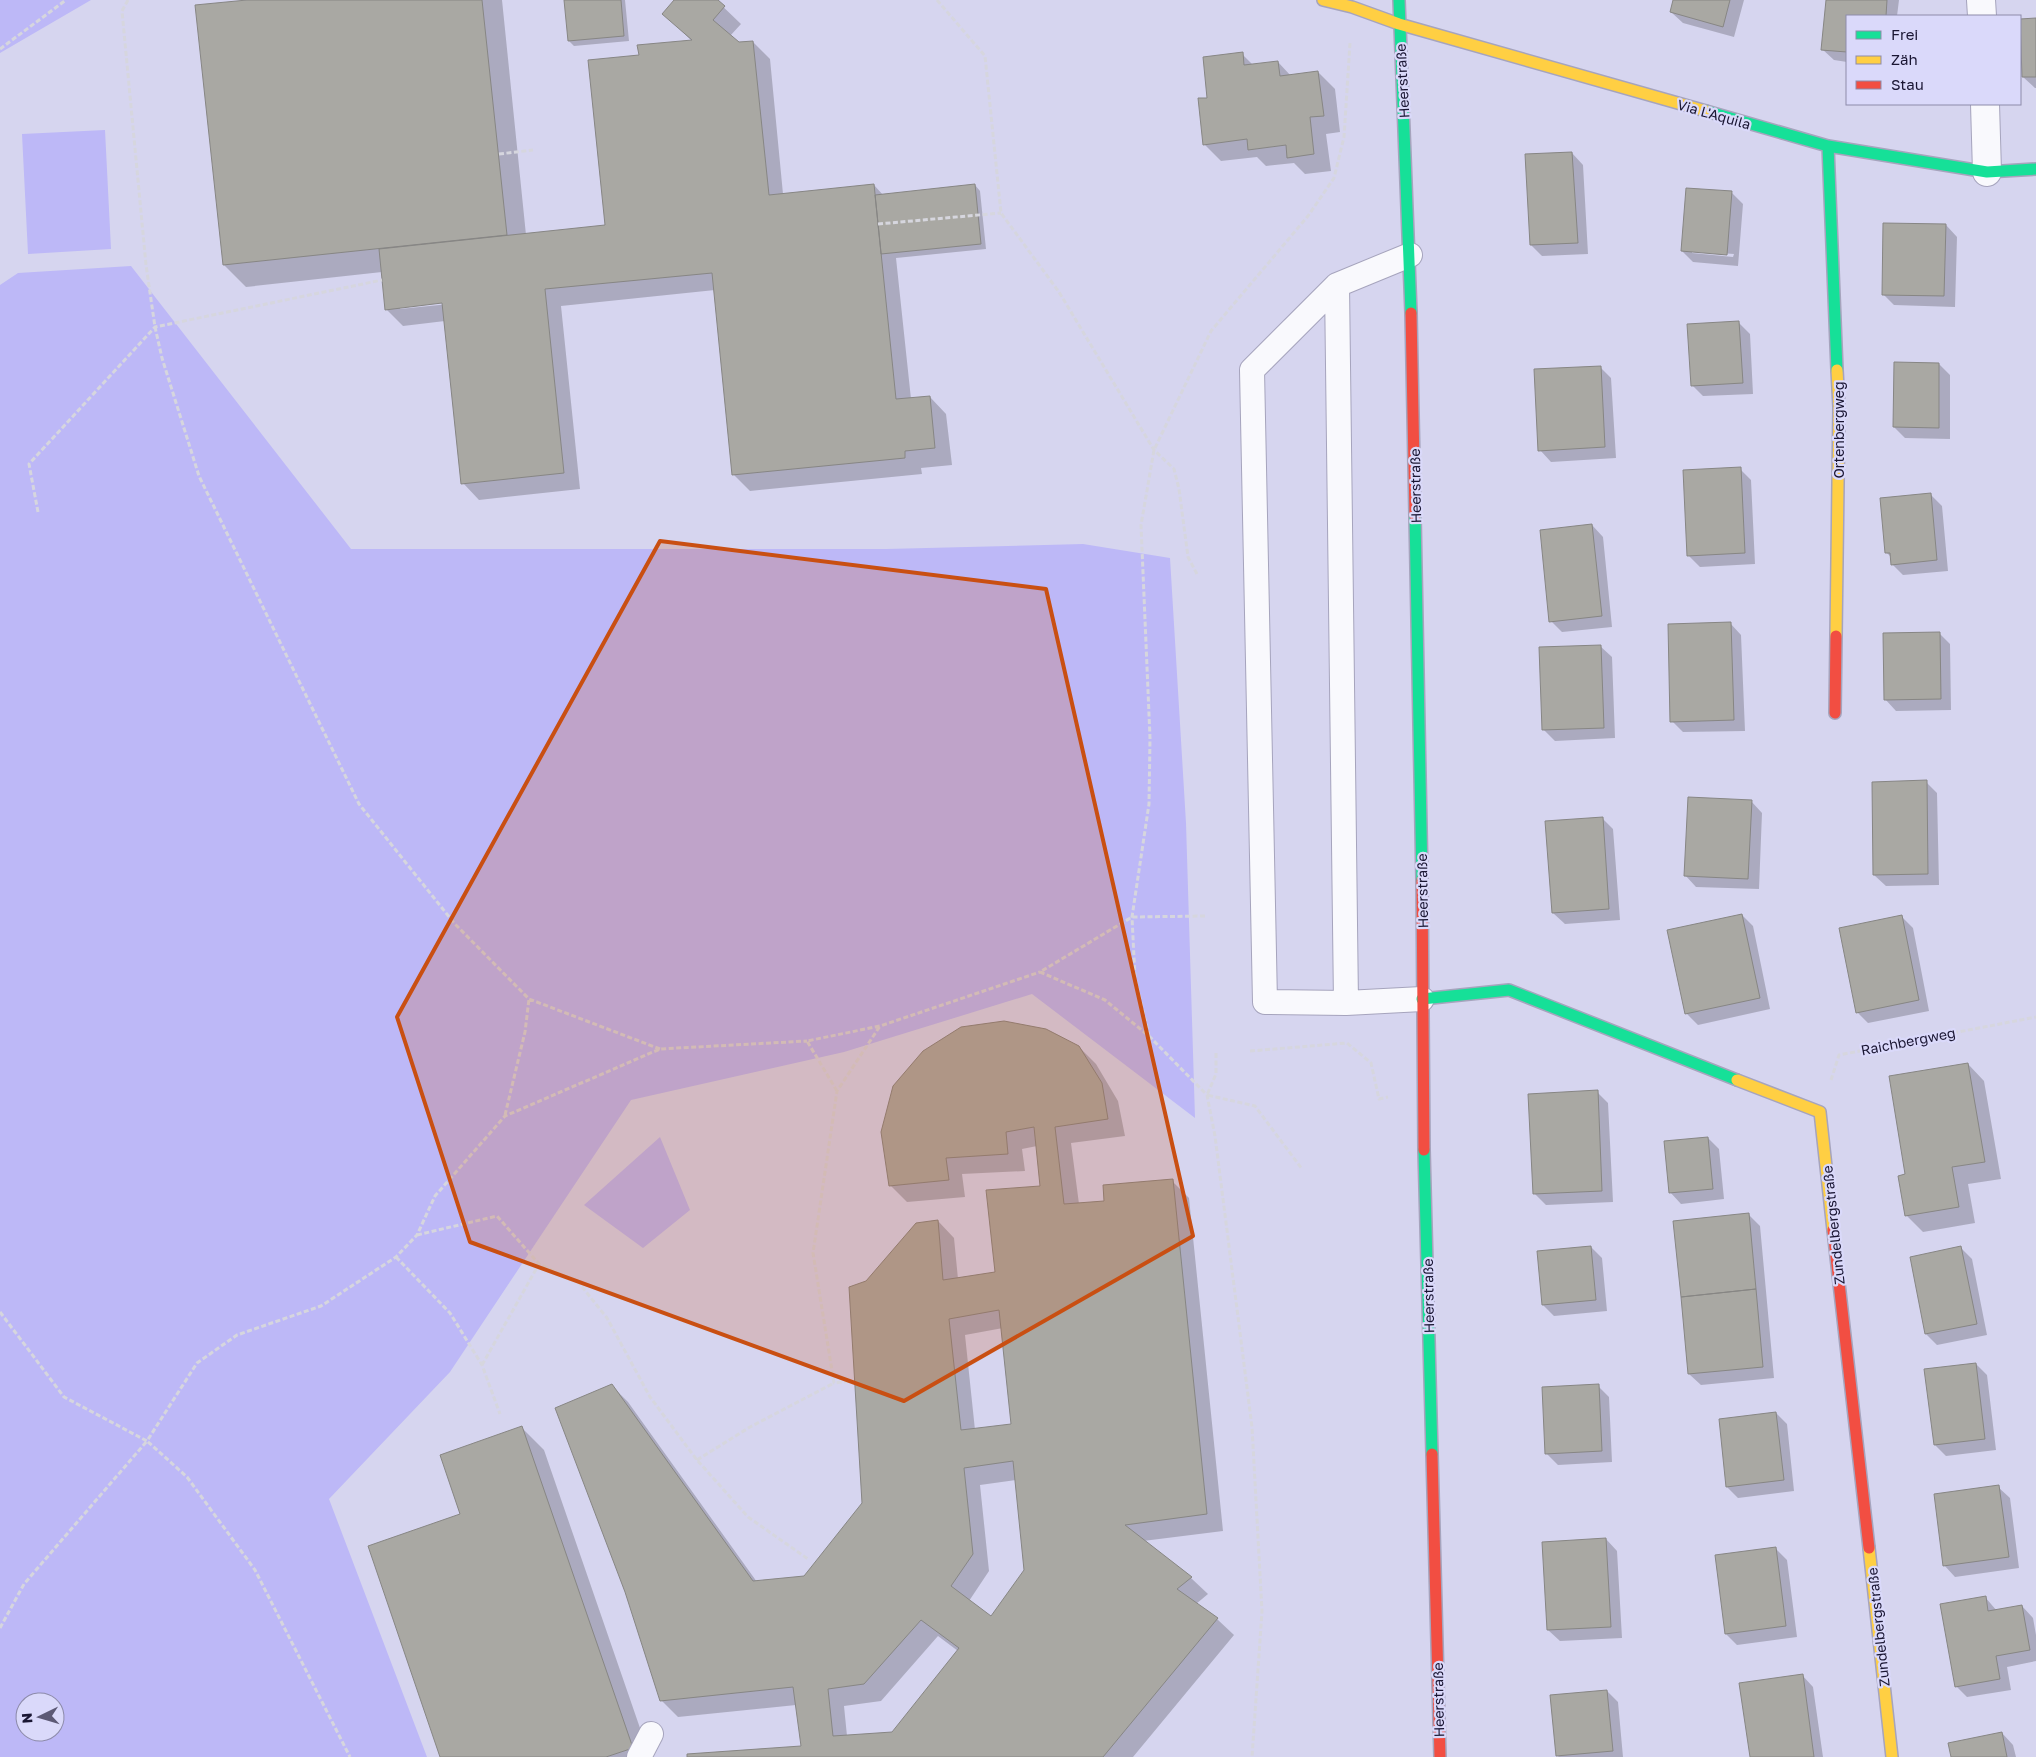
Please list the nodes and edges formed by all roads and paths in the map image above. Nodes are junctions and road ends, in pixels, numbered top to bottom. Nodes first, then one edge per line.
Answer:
1 (66, 0) edge
2 (128, 0) edge
3 (937, 0) edge
4 (1323, 0) edge
5 (1399, 0) edge
6 (1981, 0) edge
7 (1352, 7) junction
8 (1982, 15) edge
9 (1399, 24) junction
10 (0, 49) edge
11 (1985, 105) edge
12 (1828, 146) junction
13 (533, 150) dead end
14 (499, 154) dead end
15 (2036, 170) edge
16 (1987, 172) junction
17 (1001, 213) junction
18 (878, 224) dead end
19 (1410, 255) junction
20 (382, 280) dead end
21 (1337, 284) junction
22 (155, 327) junction
23 (1154, 450) junction
24 (38, 512) dead end
25 (1198, 576) dead end
26 (1835, 713) dead end
27 (1205, 916) dead end
28 (1132, 917) junction
29 (1040, 972) junction
30 (529, 999) junction
31 (1422, 999) junction
32 (1346, 1003) junction
33 (2036, 1017) edge
34 (880, 1026) junction
35 (1149, 1036) junction
36 (806, 1041) junction
37 (660, 1049) junction
38 (1250, 1051) dead end
39 (1216, 1052) dead end
40 (837, 1092) junction
41 (1423, 1092) junction
42 (1207, 1094) junction
43 (1820, 1112) junction
44 (505, 1116) junction
45 (1302, 1169) dead end
46 (417, 1235) junction
47 (396, 1257) junction
48 (539, 1264) junction
49 (0, 1312) edge
50 (482, 1365) junction
51 (849, 1381) dead end
52 (834, 1383) junction
53 (500, 1414) dead end
54 (147, 1442) junction
55 (697, 1460) junction
56 (808, 1559) dead end
57 (0, 1628) edge
58 (651, 1734) dead end
59 (350, 1757) edge
60 (638, 1757) edge
61 (1252, 1757) edge
62 (1440, 1757) edge
63 (1892, 1757) edge

1 - 10 path
2 - 22 path
3 - 17 path
4 - 7 street, Heerstraße
5 - 9 street, Heerstraße
6 - 8 street
7 - 9 street, Heerstraße
7 - 23 path
9 - 12 street, Via L'Aquila
9 - 19 street, Heerstraße
11 - 16 street
12 - 16 street, Via L'Aquila
12 - 26 street, Ortenbergweg
13 - 14 path
15 - 16 street, Via L'Aquila
17 - 18 path
17 - 23 path
19 - 21 lane
19 - 31 street, Heerstraße
20 - 22 path
21 - 32 lane
21 - 32 lane
22 - 24 path
22 - 30 path
23 - 25 path
23 - 28 path
27 - 28 path
28 - 29 path
28 - 35 path
29 - 34 path
29 - 35 path
30 - 37 path
30 - 44 path
31 - 32 lane
31 - 41 street, Heerstraße
31 - 43 street
33 - 43 path, Raichbergweg
34 - 36 path
34 - 40 path
35 - 42 path
36 - 37 path
36 - 40 path
37 - 44 path
38 - 41 path
39 - 42 path
40 - 52 path
41 - 62 street, Heerstraße
42 - 45 path
42 - 61 path
43 - 63 street, Zundelbergstraße
44 - 46 path
46 - 47 path
46 - 48 path
47 - 50 path
47 - 54 path
48 - 50 path
48 - 55 path
49 - 54 path
50 - 53 path
51 - 52 path
52 - 55 path
54 - 57 path
54 - 59 path
55 - 56 path
58 - 60 lane

